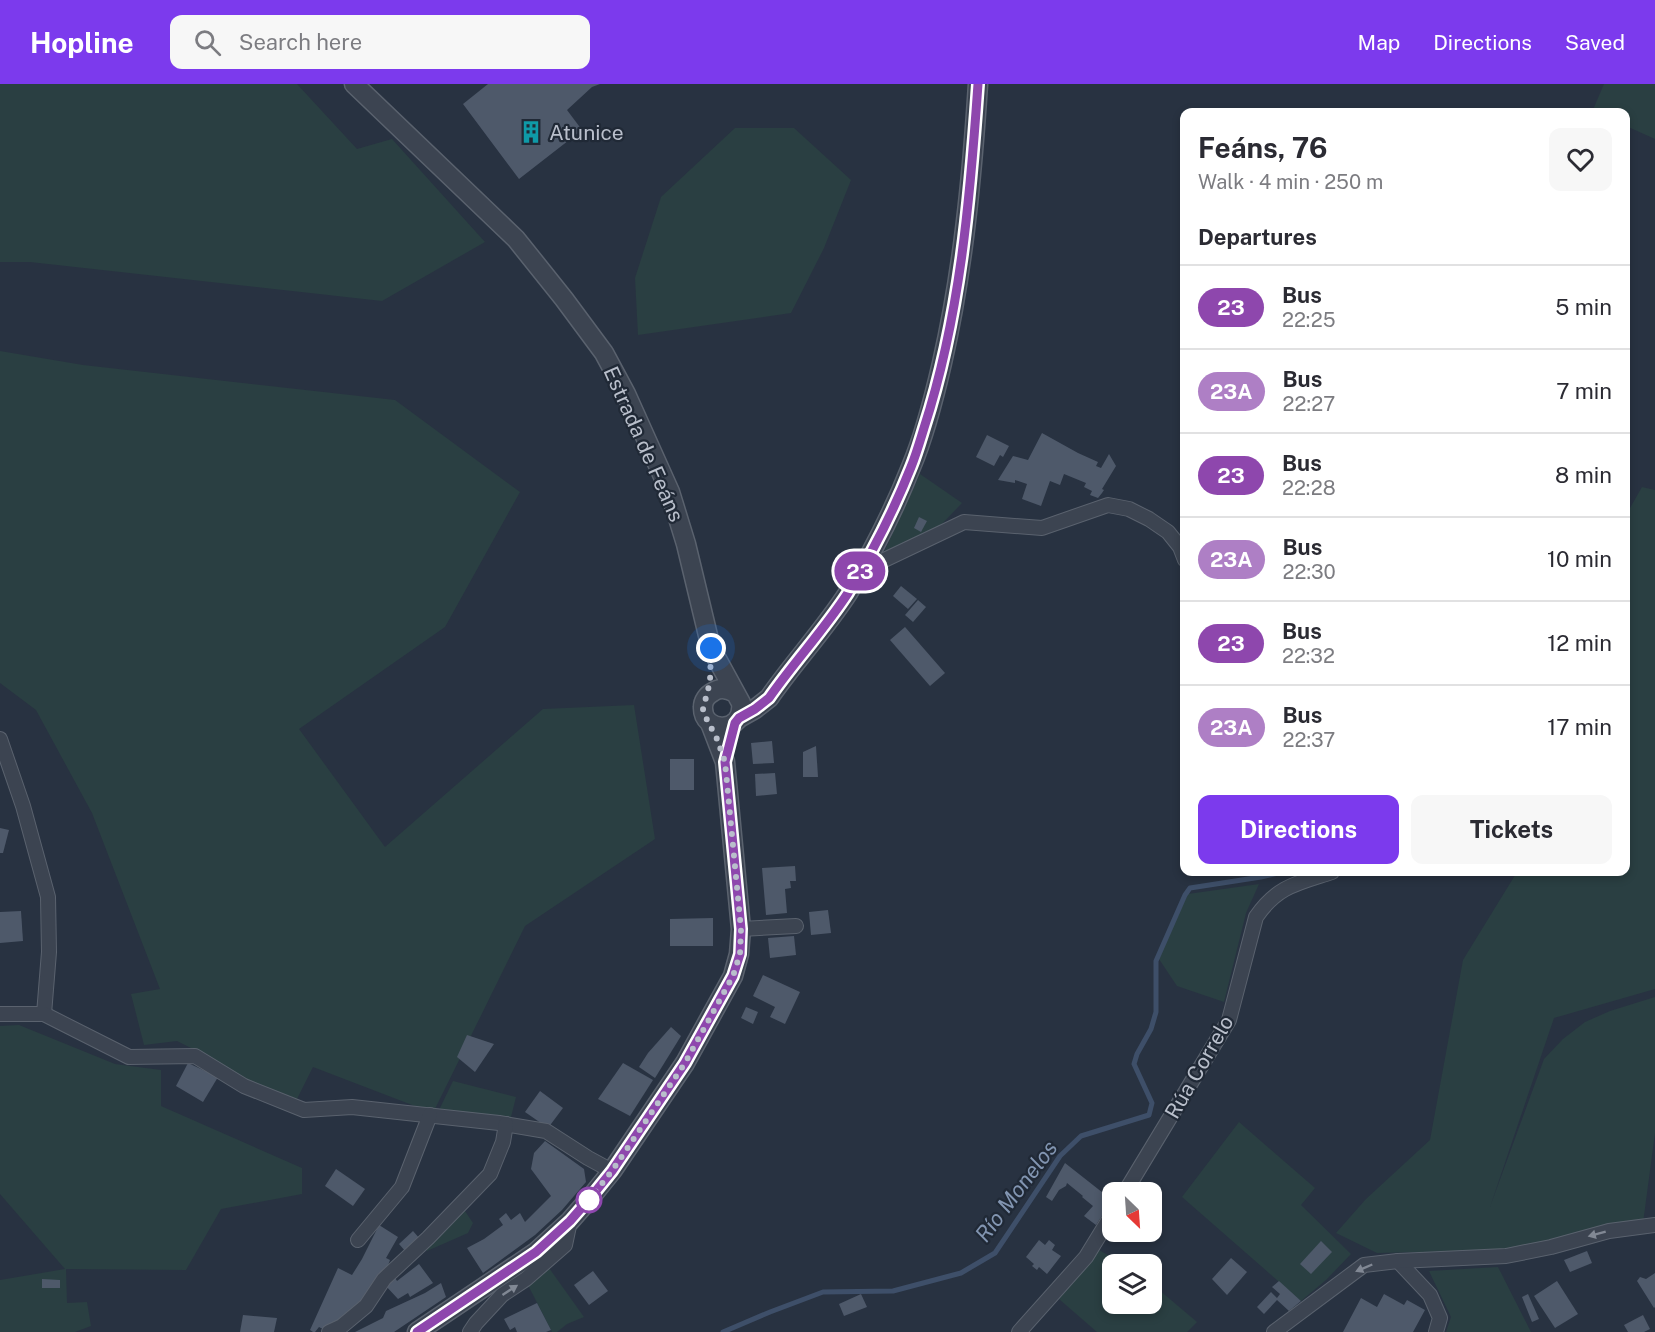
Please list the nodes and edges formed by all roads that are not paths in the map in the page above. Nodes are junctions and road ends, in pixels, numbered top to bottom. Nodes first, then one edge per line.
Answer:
1 (354, 84) edge
2 (978, 84) edge
3 (1180, 547) edge
4 (859, 572) junction
5 (711, 648) junction
6 (785, 676) junction
7 (737, 696) junction
8 (706, 699) junction
9 (737, 720) junction
10 (710, 723) junction
11 (0, 739) edge
12 (725, 762) junction
13 (1319, 876) edge
14 (796, 926) dead end
15 (741, 929) junction
16 (0, 1014) edge
17 (44, 1014) junction
18 (430, 1115) junction
19 (506, 1124) junction
20 (612, 1171) junction
21 (1131, 1182) edge
22 (570, 1221) junction
23 (1655, 1225) edge
24 (1102, 1231) edge
25 (358, 1240) dead end
26 (1398, 1261) junction
27 (329, 1332) edge
28 (417, 1332) edge
29 (470, 1332) edge
30 (1019, 1332) edge
31 (1274, 1332) edge
32 (1436, 1332) edge

1 - 5 street, Estrada de Feáns
2 - 4 street
3 - 4 street
4 - 6 street
5 - 7 street, Estrada de Feáns
5 - 8 street, Estrada de Feáns
6 - 7 street
6 - 9 street
7 - 8 street
7 - 9 street, Estrada de Feáns
8 - 10 street, Estrada de Feáns
9 - 10 street
9 - 12 street, Estrada de Feáns
10 - 12 street, Estrada de Feáns
11 - 17 street
12 - 15 street, Estrada de Feáns
13 - 21 street, Rúa Correlo
14 - 15 street
15 - 20 street, Estrada de Feáns
16 - 17 street
17 - 18 street
18 - 19 street
18 - 25 street
19 - 20 street
19 - 27 street
20 - 22 street, Estrada de Feáns
22 - 28 street, Estrada de Feáns
29 -> 22 street
23 -> 26 street
24 - 30 street
26 -> 31 street
26 - 32 street

